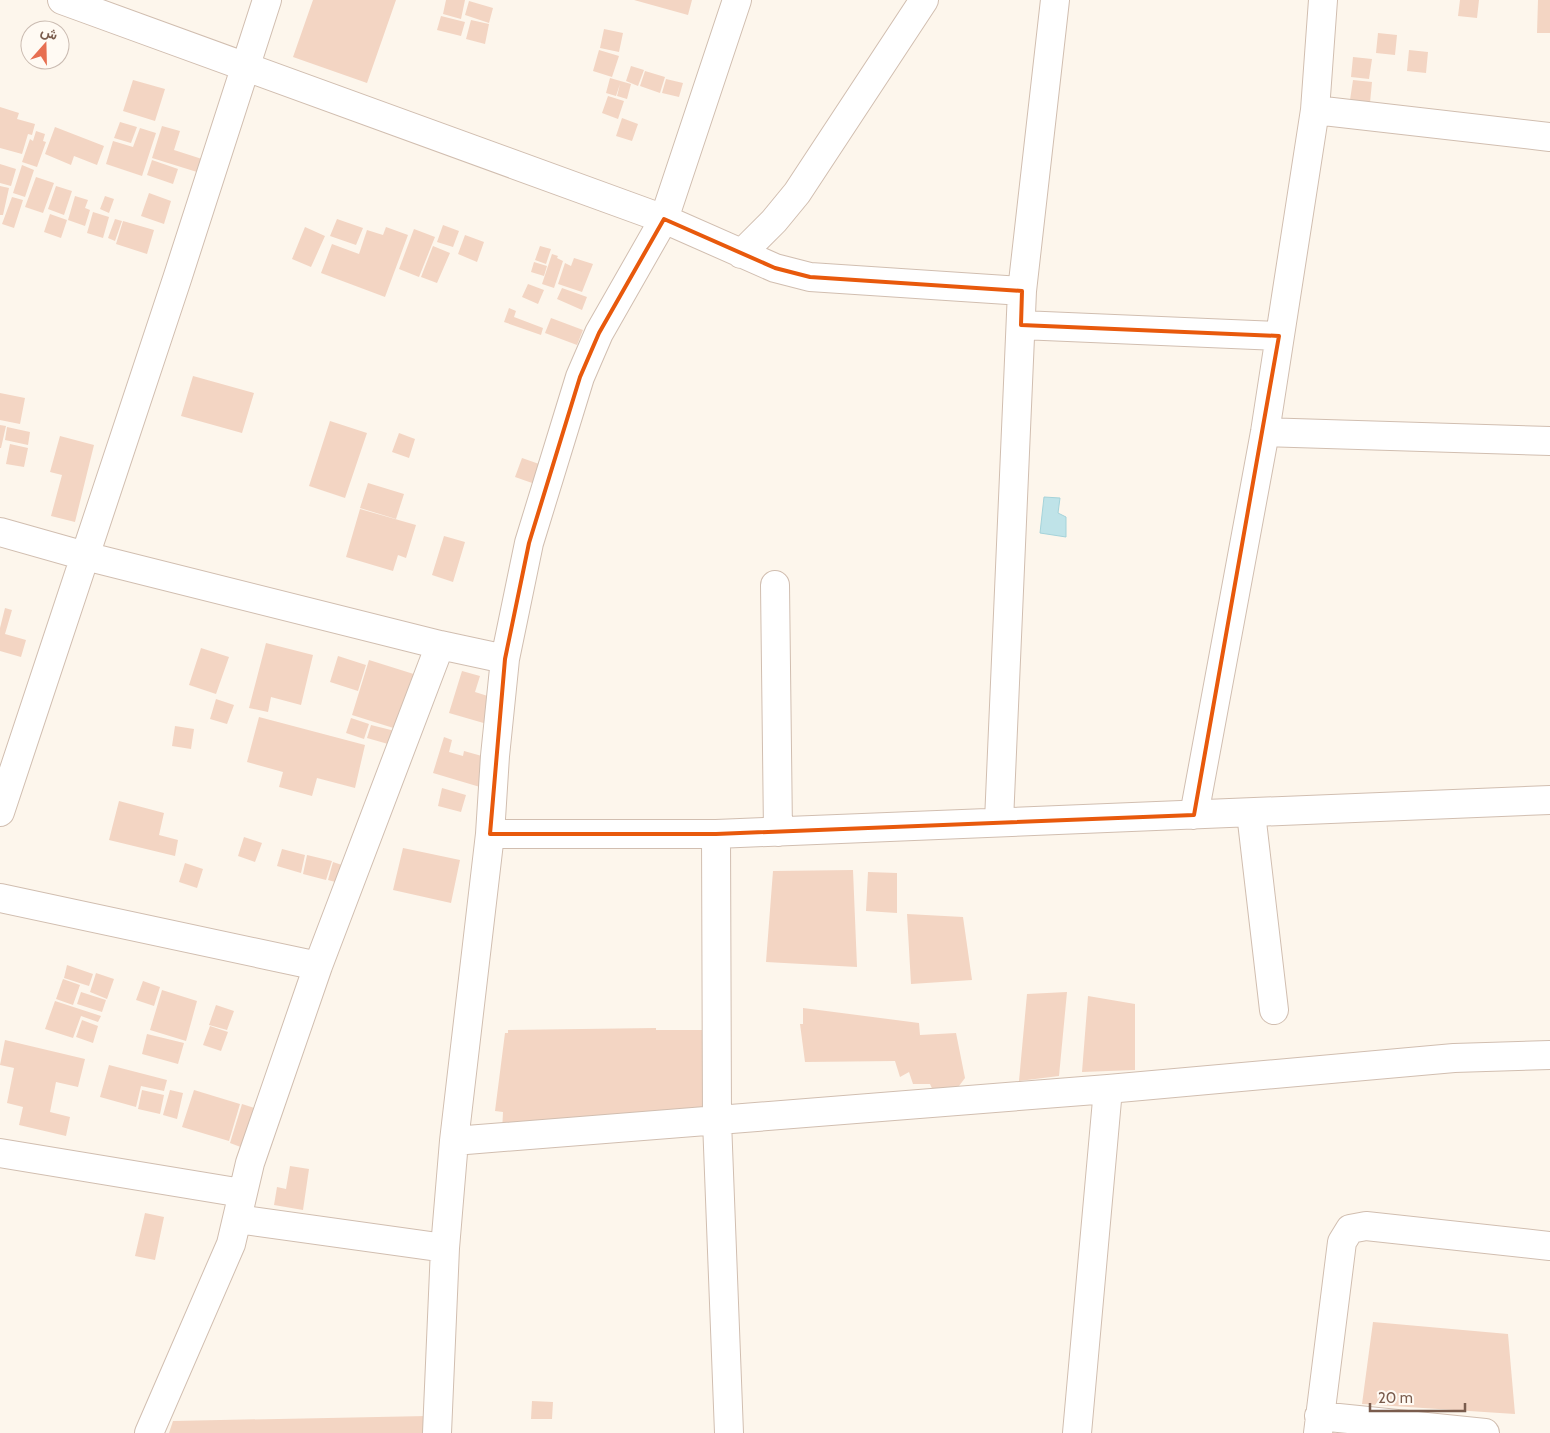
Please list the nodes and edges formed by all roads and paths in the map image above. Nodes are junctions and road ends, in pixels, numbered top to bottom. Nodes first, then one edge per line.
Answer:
1 (62, 0) edge
2 (267, 0) edge
3 (737, 0) edge
4 (924, 0) edge
5 (1055, 0) edge
6 (1323, 0) edge
7 (245, 67) junction
8 (1315, 110) junction
9 (1550, 136) edge
10 (664, 219) junction
11 (741, 254) junction
12 (1022, 291) junction
13 (1021, 325) junction
14 (1279, 336) junction
15 (1265, 432) junction
16 (1550, 441) edge
17 (0, 532) edge
18 (85, 556) junction
19 (775, 585) dead end
20 (440, 645) junction
21 (505, 659) junction
22 (1550, 800) edge
23 (0, 812) edge
24 (1251, 813) junction
25 (1194, 816) junction
26 (999, 821) junction
27 (778, 832) junction
28 (490, 834) junction
29 (716, 834) junction
30 (0, 898) edge
31 (318, 966) junction
32 (1274, 1010) dead end
33 (1550, 1055) edge
34 (1108, 1089) junction
35 (717, 1121) junction
36 (454, 1142) junction
37 (0, 1153) edge
38 (240, 1206) junction
39 (1550, 1246) edge
40 (445, 1248) junction
41 (1319, 1425) edge
42 (148, 1433) edge
43 (437, 1433) edge
44 (729, 1433) edge
45 (1077, 1433) edge
46 (1485, 1433) edge

1 - 7 street
2 - 7 street
3 - 10 street
4 - 11 street
5 - 12 street
6 - 8 street
7 - 10 street
7 - 18 street
8 - 9 street
8 - 14 street
10 - 11 street
10 - 21 street
11 - 12 street
12 - 13 street
13 - 14 street
13 - 26 street
14 - 15 street
15 - 16 street
15 - 25 street
17 - 18 street
18 - 20 street
18 - 23 street
19 - 27 street
20 - 21 street
20 - 31 street
21 - 28 street
22 - 24 street
24 - 25 street
24 - 32 street
25 - 26 street
26 - 27 street
27 - 29 street
28 - 29 street
28 - 36 street
29 - 35 street
30 - 31 street
31 - 38 street
33 - 34 street
34 - 35 street
34 - 45 street
35 - 36 street
35 - 44 street
36 - 40 street
37 - 38 street
38 - 40 street
38 - 42 street
39 - 41 street
40 - 43 street
41 - 46 street

